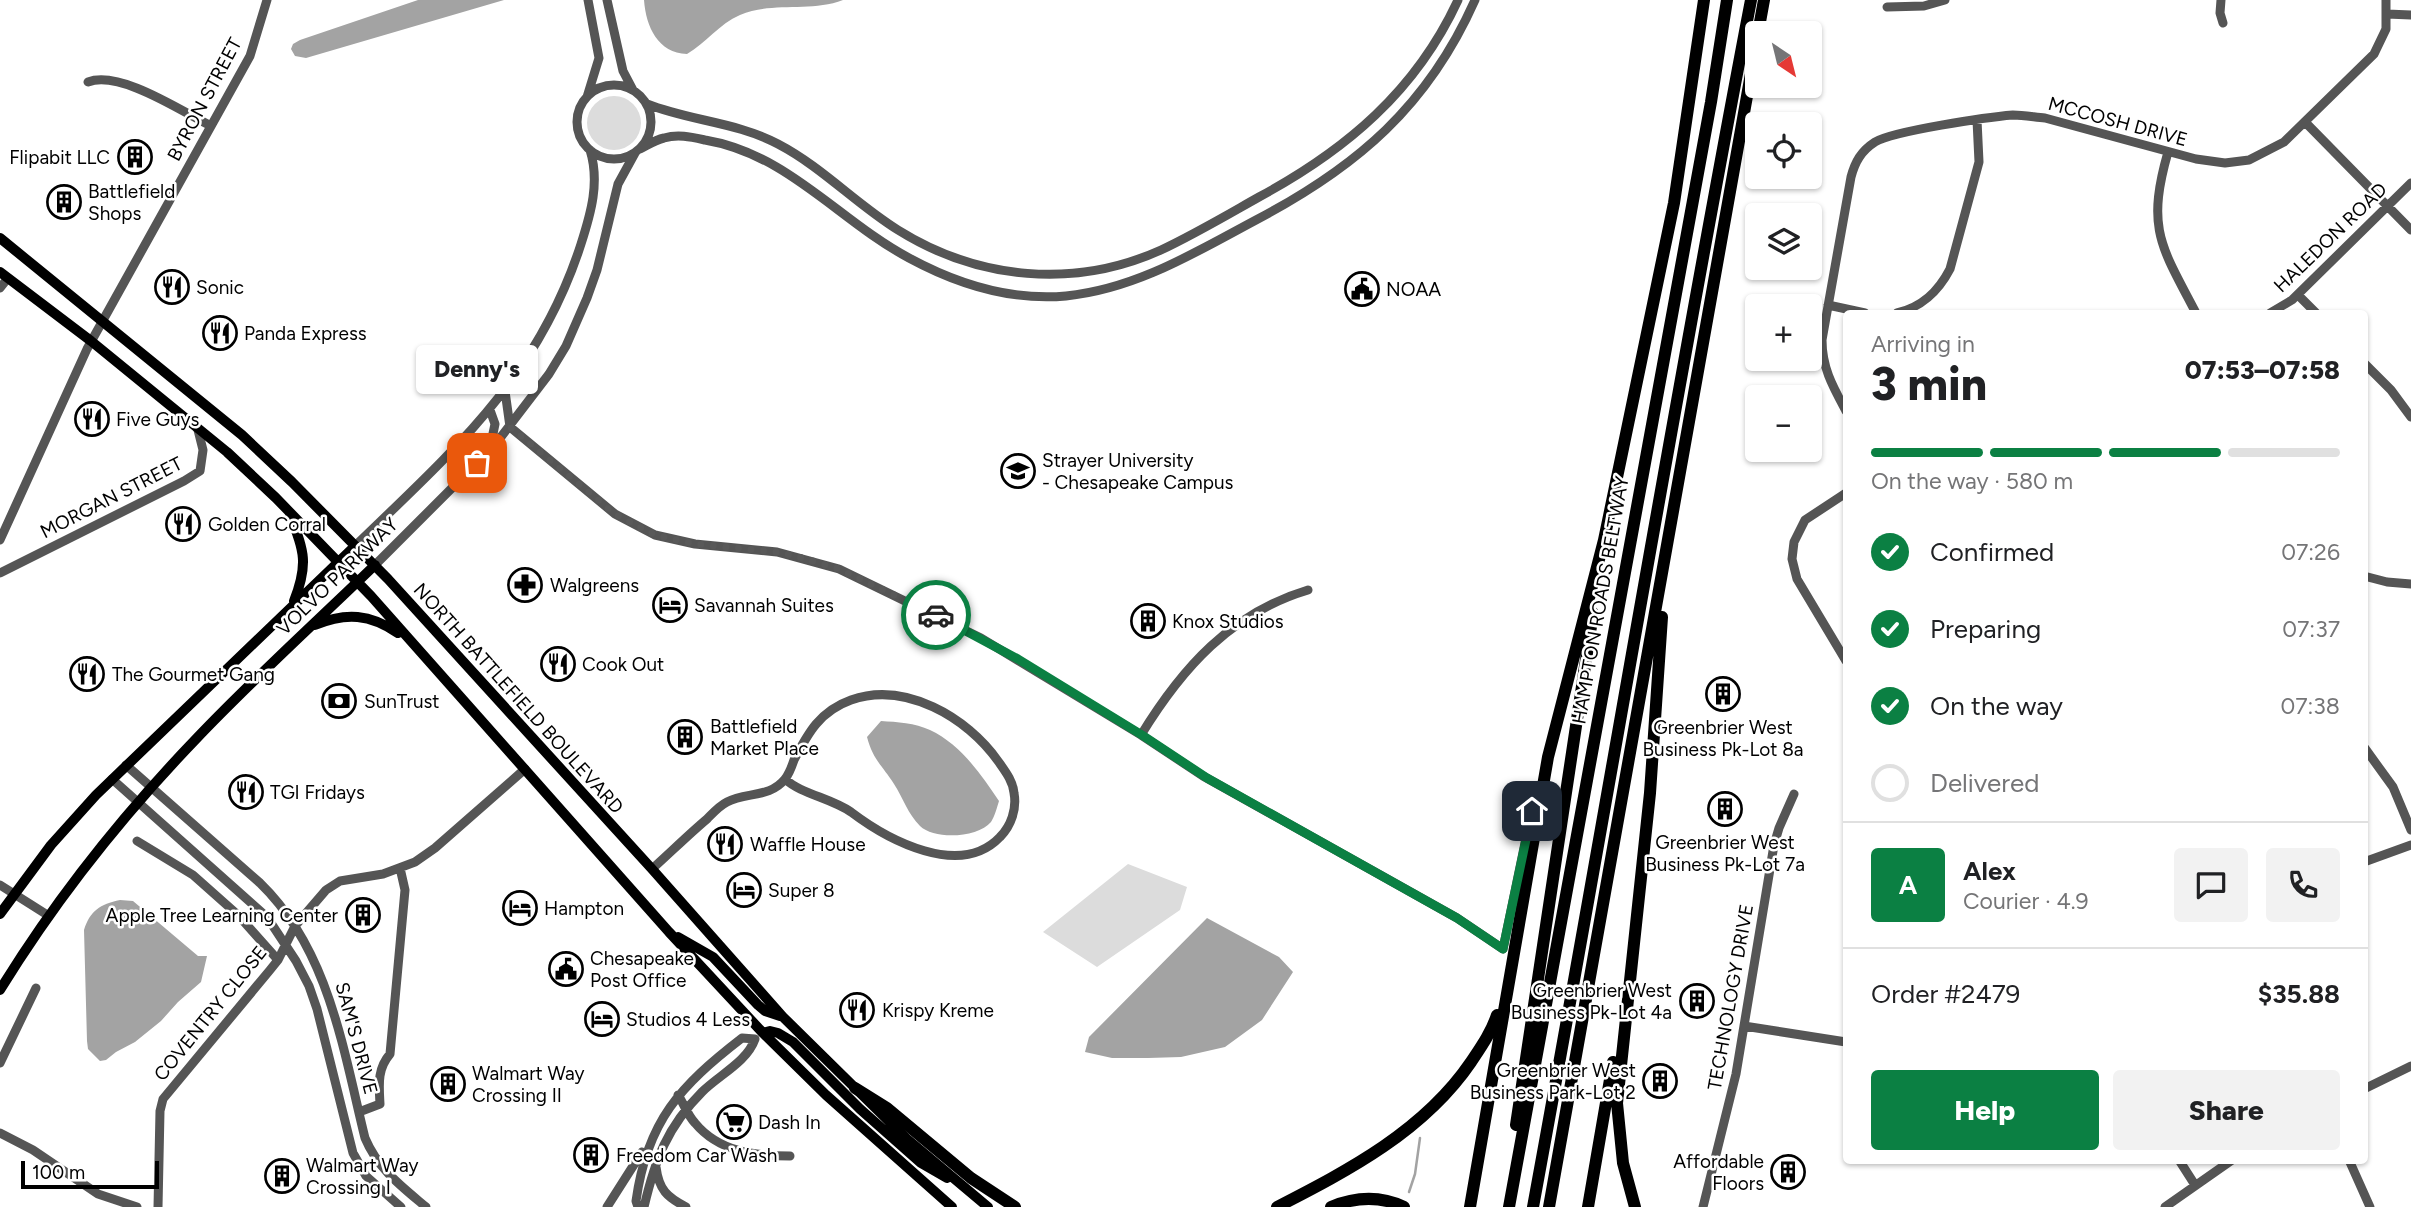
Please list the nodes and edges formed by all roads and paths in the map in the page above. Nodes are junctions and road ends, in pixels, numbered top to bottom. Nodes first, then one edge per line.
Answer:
1 (267, 0) edge
2 (588, 0) edge
3 (607, 0) edge
4 (1458, 0) edge
5 (1475, 0) edge
6 (1704, 0) edge
7 (1727, 0) edge
8 (1732, 0) edge
9 (1751, 0) edge
10 (1764, 0) edge
11 (1945, 0) edge
12 (2221, 0) edge
13 (2386, 0) edge
14 (1887, 7) dead end
15 (2387, 14) junction
16 (2411, 15) edge
17 (1760, 21) edge
18 (2224, 23) dead end
19 (88, 82) dead end
20 (634, 91) junction
21 (587, 98) junction
22 (1747, 98) edge
23 (647, 104) junction
24 (1977, 120) junction
25 (2305, 122) junction
26 (211, 126) junction
27 (590, 150) junction
28 (638, 151) junction
29 (2168, 152) junction
30 (2411, 183) edge
31 (2387, 206) junction
32 (2411, 230) edge
33 (0, 238) edge
34 (4, 275) edge
35 (0, 288) edge
36 (2298, 295) junction
37 (1828, 306) junction
38 (1849, 310) edge
39 (1908, 310) edge
40 (2194, 310) edge
41 (2275, 310) edge
42 (2313, 310) edge
43 (103, 321) junction
44 (91, 341) junction
45 (2368, 367) edge
46 (505, 391) junction
47 (1843, 405) edge
48 (490, 410) junction
49 (2411, 417) edge
50 (510, 427) junction
51 (198, 430) junction
52 (488, 453) junction
53 (1843, 495) edge
54 (285, 508) junction
55 (0, 540) edge
56 (1604, 541) junction
57 (355, 546) junction
58 (1666, 554) junction
59 (338, 563) junction
60 (375, 565) junction
61 (0, 573) edge
62 (2368, 577) edge
63 (357, 582) junction
64 (2411, 584) edge
65 (1308, 590) dead end
66 (292, 606) junction
67 (309, 628) junction
68 (410, 640) junction
69 (1843, 656) edge
70 (1142, 735) junction
71 (2368, 753) edge
72 (126, 765) junction
73 (525, 769) junction
74 (112, 779) junction
75 (785, 779) junction
76 (151, 788) junction
77 (1536, 790) dead end
78 (1794, 794) dead end
79 (137, 804) junction
80 (2411, 830) edge
81 (137, 841) dead end
82 (2411, 845) edge
83 (2368, 861) edge
84 (400, 869) junction
85 (652, 870) junction
86 (0, 885) edge
87 (13, 894) junction
88 (0, 914) edge
89 (49, 916) junction
90 (295, 926) junction
91 (669, 932) junction
92 (286, 944) junction
93 (1632, 954) junction
94 (278, 960) junction
95 (1513, 961) junction
96 (36, 988) dead end
97 (0, 990) edge
98 (783, 1017) junction
99 (1744, 1026) junction
100 (759, 1036) junction
101 (1843, 1042) edge
102 (0, 1063) edge
103 (2411, 1066) edge
104 (2368, 1087) edge
105 (855, 1088) junction
106 (678, 1096) junction
107 (687, 1109) junction
108 (359, 1112) junction
109 (0, 1133) edge
110 (651, 1138) junction
111 (790, 1156) dead end
112 (656, 1163) junction
113 (2182, 1164) edge
114 (2226, 1164) edge
115 (2351, 1164) edge
116 (956, 1181) junction
117 (2195, 1185) junction
118 (136, 1207) edge
119 (158, 1207) edge
120 (401, 1207) edge
121 (426, 1207) edge
122 (607, 1207) edge
123 (638, 1207) edge
124 (644, 1207) edge
125 (686, 1207) edge
126 (952, 1207) edge
127 (988, 1207) edge
128 (1015, 1207) edge
129 (1277, 1207) edge
130 (1331, 1207) edge
131 (1404, 1207) edge
132 (1470, 1207) edge
133 (1507, 1207) edge
134 (1518, 1207) edge
135 (1533, 1207) edge
136 (1549, 1207) edge
137 (1588, 1207) edge
138 (1635, 1207) edge
139 (1703, 1207) edge
140 (2165, 1207) edge
141 (2370, 1207) edge

1 - 26 street, BYRON STREET
2 - 21 street, VOLVO PARKWAY
3 - 20 street
4 - 23 street
5 - 28 street
6 - 56 highway
7 - 133 highway, HAMPTON ROADS BELTWAY
8 - 134 highway
9 - 135 highway
10 - 17 highway
11 - 14 street
12 - 18 street
13 - 15 street, MCCOSH DRIVE
15 - 16 street
15 - 25 street, MCCOSH DRIVE
19 - 26 street
20 - 21 street
20 - 23 street
21 - 27 street, VOLVO PARKWAY
22 - 58 highway
23 - 28 street, VOLVO PARKWAY
24 - 29 street, MCCOSH DRIVE
24 - 37 street, MCCOSH DRIVE
24 - 39 street
25 - 29 street, MCCOSH DRIVE
25 - 31 street
26 - 43 street, BYRON STREET
27 - 28 street
27 - 46 street, VOLVO PARKWAY
28 - 50 street, VOLVO PARKWAY
29 - 40 street
30 - 31 street, HALEDON ROAD
31 - 32 street
31 - 36 street, HALEDON ROAD
33 - 43 main road, NORTH BATTLEFIELD BOULEVARD
34 - 35 street
34 - 44 main road
36 - 41 street, HALEDON ROAD
36 - 42 street
37 - 38 street
37 - 47 street, MCCOSH DRIVE
43 - 44 street, BYRON STREET
43 - 57 main road, NORTH BATTLEFIELD BOULEVARD
44 - 51 main road
44 - 55 street, BYRON STREET
45 - 49 street
46 - 48 street, VOLVO PARKWAY
46 - 50 street
48 - 52 street
48 - 57 street, VOLVO PARKWAY
50 - 52 street, VOLVO PARKWAY
50 - 70 street
51 - 54 main road
51 - 61 street, MORGAN STREET
52 - 60 street, VOLVO PARKWAY
53 - 69 street
54 - 59 main road
54 - 66 main road
56 - 95 highway
56 - 133 highway
57 - 59 main road, VOLVO PARKWAY
57 - 60 main road, NORTH BATTLEFIELD BOULEVARD
58 - 93 highway
58 - 136 highway
59 - 63 main road
59 - 66 main road, VOLVO PARKWAY
60 - 63 main road, VOLVO PARKWAY
60 - 85 main road, NORTH BATTLEFIELD BOULEVARD
62 - 64 street
63 - 67 main road, VOLVO PARKWAY
63 - 68 main road
65 - 70 street
66 - 72 main road, VOLVO PARKWAY
67 - 68 main road
67 - 76 main road, VOLVO PARKWAY
68 - 73 main road
70 - 77 street
71 - 80 street
72 - 74 main road, VOLVO PARKWAY
72 - 76 street, SAM'S DRIVE
73 - 84 street, COVENTRY CLOSE
73 - 91 main road
74 - 79 street, SAM'S DRIVE
74 - 87 main road, VOLVO PARKWAY
75 - 75 street
75 - 85 street
76 - 79 main road, VOLVO PARKWAY
76 - 90 street, SAM'S DRIVE
78 - 99 street, TECHNOLOGY DRIVE
79 - 89 main road, VOLVO PARKWAY
79 - 92 street, SAM'S DRIVE
81 - 94 street
82 - 83 street
84 - 90 street, COVENTRY CLOSE
84 - 108 street
85 - 98 main road, NORTH BATTLEFIELD BOULEVARD
86 - 87 street
87 - 88 main road, VOLVO PARKWAY
87 - 89 street
89 - 97 main road, VOLVO PARKWAY
90 - 92 street, COVENTRY CLOSE
90 - 108 street, SAM'S DRIVE
91 - 98 main road
91 - 100 main road
92 - 94 street, COVENTRY CLOSE
92 - 120 street, SAM'S DRIVE
93 - 137 highway
93 - 138 highway
94 - 119 street, COVENTRY CLOSE
95 - 129 highway
95 - 132 highway
96 - 102 street
98 - 100 street
98 - 105 main road, NORTH BATTLEFIELD BOULEVARD
99 - 101 street
99 - 139 street, TECHNOLOGY DRIVE
100 - 106 street
100 - 107 street
100 - 116 main road
100 - 126 main road
103 - 104 street
105 - 116 main road, NORTH BATTLEFIELD BOULEVARD
105 - 128 highway
106 - 107 street
106 - 110 street
107 - 111 street
107 - 112 street
108 - 121 street, SAM'S DRIVE
109 - 118 street
110 - 122 street
110 - 123 street
112 - 124 street
112 - 125 street
113 - 117 street
114 - 117 street
115 - 141 street
116 - 127 main road, NORTH BATTLEFIELD BOULEVARD
117 - 140 street
130 - 131 highway

